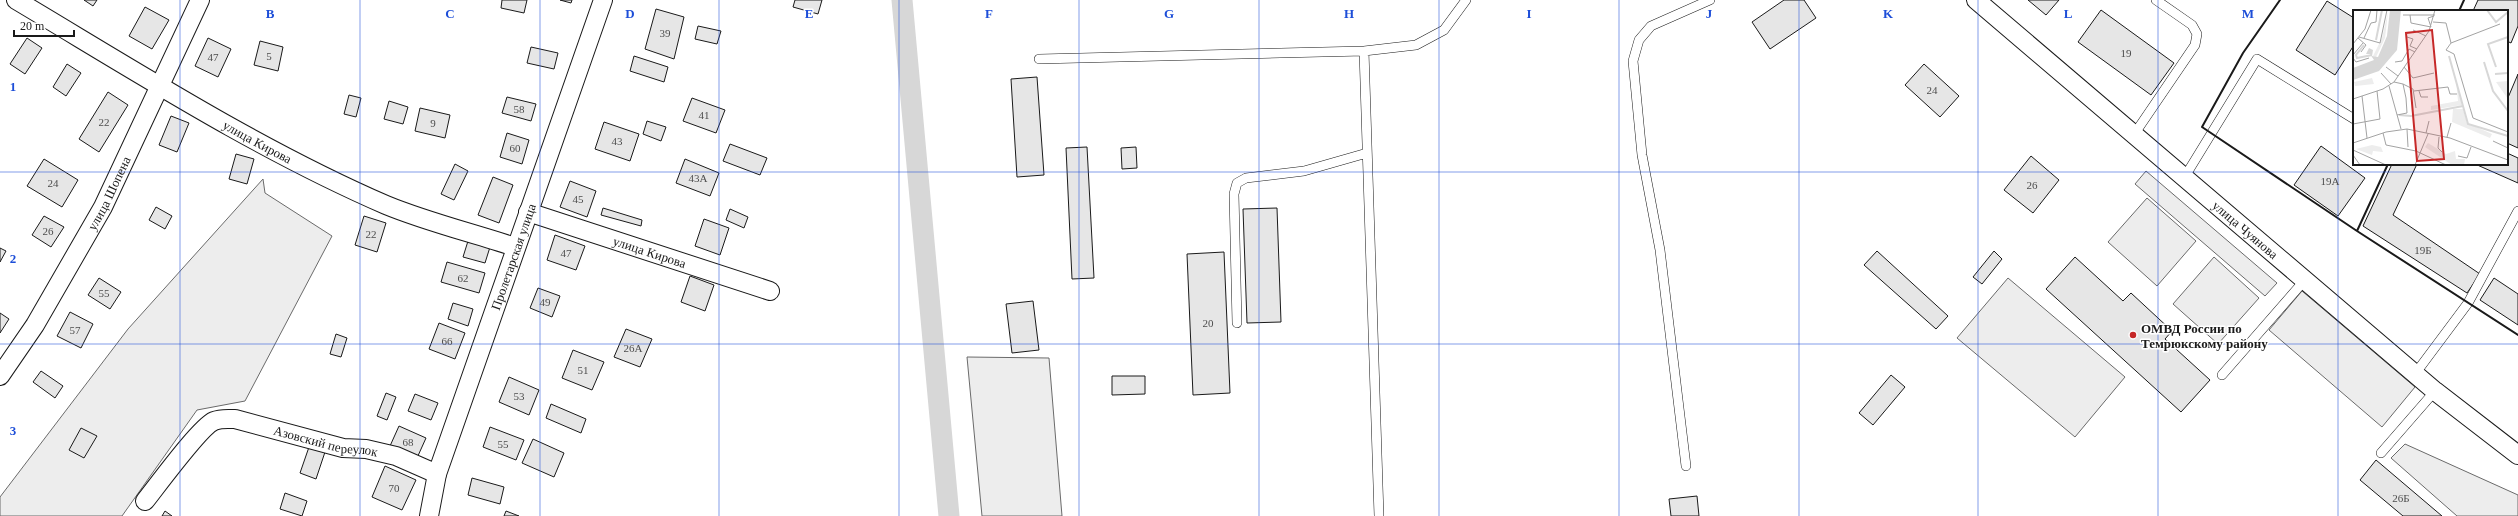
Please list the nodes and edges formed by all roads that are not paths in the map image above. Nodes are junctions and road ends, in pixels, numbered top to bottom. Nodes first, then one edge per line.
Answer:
1 (16, 0) edge
2 (200, 0) edge
3 (603, 0) edge
4 (1466, 0) edge
5 (1710, 0) edge
6 (1976, 0) edge
7 (2156, 0) edge
8 (1364, 51) junction
9 (1039, 59) dead end
10 (160, 86) junction
11 (2353, 118) edge
12 (2134, 136) junction
13 (1367, 153) junction
14 (2184, 178) junction
15 (2518, 211) edge
16 (528, 212) junction
17 (515, 247) junction
18 (2304, 281) junction
19 (770, 292) dead end
20 (1237, 323) dead end
21 (2415, 374) junction
22 (2222, 375) dead end
23 (0, 376) edge
24 (2435, 391) junction
25 (2381, 453) dead end
26 (2518, 455) edge
27 (1686, 466) dead end
28 (437, 474) junction
29 (145, 501) dead end
30 (429, 516) edge
31 (1379, 516) edge

1 - 10 street, улица Кирова
2 - 10 street, улица Шопена
3 - 16 street, Пролетарская улица
4 - 8 lane
5 - 27 lane
6 - 12 street, улица Чуянова
7 - 12 lane
8 - 9 lane
8 - 13 lane
10 - 17 street, улица Кирова
10 - 23 street, улица Шопена
11 - 14 lane
12 - 14 street, улица Чуянова
13 - 20 lane
13 - 31 lane
14 - 18 street, улица Чуянова
15 - 21 lane
16 - 17 street, Пролетарская улица
16 - 19 street, улица Кирова
17 - 28 street, Пролетарская улица
18 - 21 street, улица Чуянова
18 - 22 lane
21 - 24 street, улица Чуянова
24 - 25 lane
24 - 26 street, улица Чуянова
28 - 29 street, Азовский переулок
28 - 30 street, Пролетарская улица

